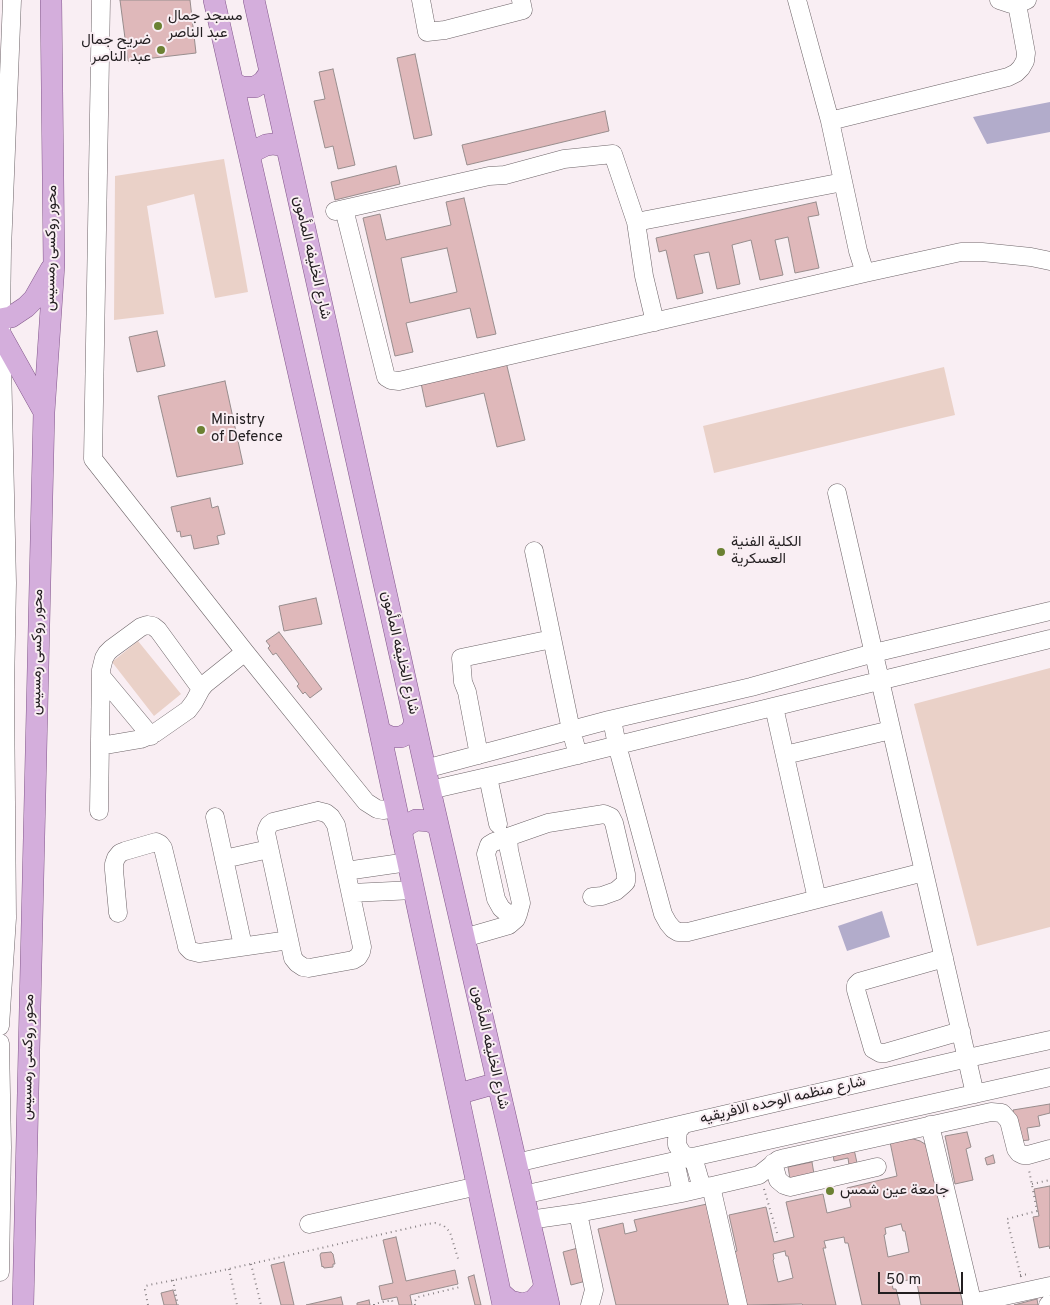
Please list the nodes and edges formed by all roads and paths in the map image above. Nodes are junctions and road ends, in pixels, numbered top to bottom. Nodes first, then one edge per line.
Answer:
1 (12, 0) edge
2 (51, 0) edge
3 (100, 0) edge
4 (214, 0) edge
5 (254, 0) edge
6 (421, 0) edge
7 (521, 0) edge
8 (797, 0) edge
9 (999, 0) edge
10 (1022, 2) edge
11 (5, 43) edge
12 (269, 70) junction
13 (233, 82) junction
14 (4, 114) edge
15 (830, 121) junction
16 (286, 148) junction
17 (250, 157) junction
18 (843, 182) junction
19 (2, 200) edge
20 (636, 222) junction
21 (1, 249) edge
22 (1050, 261) edge
23 (54, 264) junction
24 (865, 273) junction
25 (655, 322) junction
26 (1, 330) edge
27 (44, 412) junction
28 (2, 478) edge
29 (837, 493) dead end
30 (3, 541) edge
31 (534, 551) dead end
32 (3, 582) edge
33 (1050, 611) edge
34 (1016, 620) junction
35 (552, 639) junction
36 (1050, 639) edge
37 (1022, 646) junction
38 (245, 652) junction
39 (874, 653) junction
40 (101, 676) junction
41 (780, 679) junction
42 (880, 681) junction
43 (751, 687) junction
44 (3, 689) edge
45 (201, 689) junction
46 (772, 708) junction
47 (612, 720) junction
48 (415, 723) junction
49 (379, 729) junction
50 (571, 730) junction
51 (891, 730) junction
52 (151, 736) junction
53 (617, 745) junction
54 (100, 746) junction
55 (479, 754) junction
56 (578, 755) junction
57 (784, 755) junction
58 (3, 764) edge
59 (425, 769) junction
60 (488, 777) junction
61 (430, 790) junction
62 (3, 803) edge
63 (396, 808) junction
64 (99, 811) dead end
65 (216, 817) dead end
66 (438, 826) junction
67 (503, 831) junction
68 (401, 832) junction
69 (3, 843) edge
70 (269, 849) junction
71 (224, 858) junction
72 (408, 862) junction
73 (346, 871) junction
74 (924, 872) junction
75 (414, 890) junction
76 (351, 893) junction
77 (592, 896) dead end
78 (817, 899) junction
79 (118, 913) dead end
80 (3, 918) edge
81 (464, 938) junction
82 (289, 940) junction
83 (243, 946) junction
84 (944, 958) junction
85 (0, 1026) edge
86 (961, 1031) junction
87 (1050, 1040) edge
88 (0, 1043) edge
89 (968, 1058) junction
90 (1050, 1078) edge
91 (497, 1083) junction
92 (458, 1094) junction
93 (975, 1094) junction
94 (684, 1124) junction
95 (930, 1125) junction
96 (655, 1130) junction
97 (1, 1146) edge
98 (1050, 1149) edge
99 (694, 1157) junction
100 (668, 1162) junction
101 (516, 1163) junction
102 (773, 1164) junction
103 (877, 1167) dead end
104 (1029, 1170) dead end
105 (759, 1174) junction
106 (1050, 1180) edge
107 (1032, 1184) junction
108 (478, 1186) junction
109 (706, 1187) junction
110 (682, 1193) junction
111 (523, 1195) junction
112 (1, 1196) edge
113 (578, 1213) junction
114 (529, 1220) junction
115 (309, 1224) dead end
116 (777, 1232) dead end
117 (0, 1241) edge
118 (459, 1262) dead end
119 (251, 1264) junction
120 (228, 1269) junction
121 (0, 1272) edge
122 (172, 1280) junction
123 (1050, 1286) edge
124 (460, 1287) dead end
125 (1024, 1292) junction
126 (546, 1295) edge
127 (502, 1299) edge
128 (972, 1304) edge
129 (23, 1305) edge
130 (148, 1305) edge
131 (178, 1305) edge
132 (237, 1305) edge
133 (261, 1305) edge
134 (374, 1305) edge
135 (393, 1305) edge
136 (415, 1305) edge
137 (590, 1305) edge
138 (738, 1305) edge

1 - 11 street
2 - 23 main road, محور روكسى رمسيس
3 - 38 street
4 - 13 main road
5 - 12 main road, شارع الخليفه المأمون
6 - 7 street
8 - 15 street
9 - 10 street
10 - 15 street
11 - 14 street
12 - 13 main road
12 - 16 main road, شارع الخليفه المأمون
13 - 17 main road
14 - 19 street
15 - 18 street
16 - 17 main road
16 - 48 main road, شارع الخليفه المأمون
17 - 49 main road
18 - 20 street
18 - 24 street
19 - 21 street
20 - 25 street
20 - 25 street
21 - 26 street
22 - 24 street
23 - 26 main road
23 - 27 main road, محور روكسى رمسيس
24 - 25 street
26 - 27 main road
26 - 28 street
27 - 129 main road, محور روكسى رمسيس
28 - 30 street
29 - 39 street
30 - 32 street
31 - 35 street
32 - 44 street
33 - 34 street
34 - 37 street
34 - 39 street
35 - 50 street
35 - 55 street
36 - 37 street
37 - 42 street
38 - 45 street
38 - 63 street
39 - 41 street
39 - 42 street
40 - 45 street
40 - 52 street
40 - 54 street
41 - 43 street
41 - 46 street
42 - 46 street
42 - 51 street
43 - 46 street
43 - 47 street
44 - 58 street
45 - 52 street
46 - 53 street
46 - 57 street
47 - 50 street
47 - 53 street
48 - 49 main road
48 - 59 main road, شارع الخليفه المأمون
49 - 63 main road
50 - 55 street
50 - 56 street
51 - 57 street
51 - 74 street
52 - 54 street
53 - 56 street
53 - 78 street
54 - 64 street
55 - 59 street
56 - 60 street
57 - 78 street
58 - 62 street
59 - 61 main road, شارع الخليفه المأمون
60 - 61 street
60 - 67 street
61 - 66 main road, شارع الخليفه المأمون
62 - 69 street
63 - 68 main road
65 - 71 street
66 - 68 main road
66 - 81 main road, شارع الخليفه المأمون
67 - 77 street
67 - 81 street
68 - 72 main road
69 - 80 street
70 - 71 street
70 - 73 street
70 - 82 street
71 - 83 street
72 - 73 street
72 - 75 main road
73 - 76 street
74 - 78 street
74 - 84 street
75 - 76 street
75 - 92 main road
76 - 82 street
79 - 83 street
80 - 85 street
81 - 91 main road, شارع الخليفه المأمون
82 - 83 street
84 - 86 street
84 - 86 street
86 - 89 street
87 - 89 street, شارع منظمه الوحده الافريقيه
88 - 97 street
89 - 93 street
89 - 94 street, شارع منظمه الوحده الافريقيه
90 - 93 street
91 - 92 main road
91 - 101 main road, شارع الخليفه المأمون
92 - 108 main road
93 - 99 street
94 - 96 street, شارع منظمه الوحده الافريقيه
94 - 99 street
95 - 98 street
95 - 102 street
95 - 128 street
96 - 100 street
96 - 101 street, شارع منظمه الوحده الافريقيه
97 - 112 street
99 - 100 street
99 - 109 street
100 - 110 street
100 - 111 street
101 - 111 main road, شارع الخليفه المأمون
102 - 103 street
102 - 105 street
104 - 107 path
105 - 109 street
105 - 116 path
106 - 107 path
107 - 125 path
108 - 115 street
108 - 127 main road
109 - 110 street
109 - 138 street
110 - 113 street
111 - 114 main road, شارع الخليفه المأمون
112 - 117 street
113 - 114 street
113 - 137 street
114 - 126 main road, شارع الخليفه المأمون
117 - 121 street
118 - 119 path
119 - 120 path
119 - 133 path
120 - 122 path
120 - 132 path
122 - 130 path
122 - 131 path
123 - 125 street
124 - 136 path
125 - 128 street
126 - 127 main road
134 - 135 path

